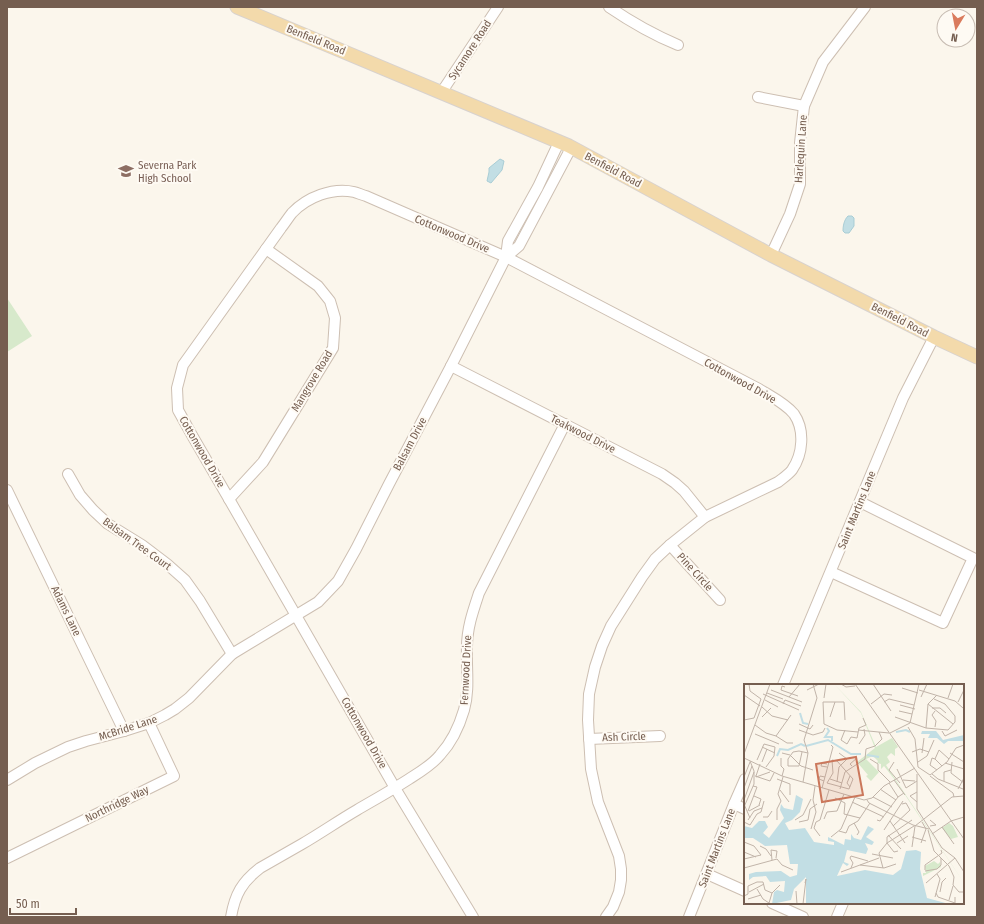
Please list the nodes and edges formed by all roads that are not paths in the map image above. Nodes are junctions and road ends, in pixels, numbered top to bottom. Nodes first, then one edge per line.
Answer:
1 (237, 7) edge
2 (498, 7) edge
3 (609, 7) edge
4 (866, 7) edge
5 (678, 45) dead end
6 (441, 93) junction
7 (758, 98) dead end
8 (804, 106) junction
9 (565, 145) junction
10 (266, 249) junction
11 (771, 255) junction
12 (506, 257) junction
13 (934, 336) junction
14 (977, 357) edge
15 (451, 366) junction
16 (565, 424) junction
17 (68, 474) dead end
18 (7, 490) edge
19 (229, 499) junction
20 (860, 502) junction
21 (705, 517) junction
22 (670, 545) junction
23 (831, 572) junction
24 (720, 600) dead end
25 (296, 616) junction
26 (232, 654) junction
27 (784, 684) edge
28 (149, 724) junction
29 (124, 731) junction
30 (660, 736) dead end
31 (589, 739) junction
32 (7, 780) edge
33 (744, 781) edge
34 (395, 788) junction
35 (734, 804) junction
36 (744, 809) edge
37 (7, 858) edge
38 (707, 874) junction
39 (744, 891) edge
40 (774, 904) edge
41 (843, 904) edge
42 (231, 917) edge
43 (473, 917) edge
44 (606, 917) edge
45 (689, 917) edge
46 (803, 917) edge
47 (837, 917) edge

1 - 6 main road, Benfield Road
2 - 6 street, Sycamore Road
3 - 5 street
4 - 8 street, Harlequin Lane
6 - 9 main road, Benfield Road
7 - 8 street
8 - 11 street, Harlequin Lane
9 - 11 main road, Benfield Road
9 - 12 street, Balsam Drive
10 - 12 street, Cottonwood Drive
10 - 19 street, Cottonwood Drive
10 - 19 street, Mangrove Road
11 - 13 main road, Benfield Road
12 - 15 street, Balsam Drive
12 - 21 street, Cottonwood Drive
13 - 14 main road, Benfield Road
13 - 20 street, Saint Martins Lane
15 - 16 street, Teakwood Drive
15 - 25 street, Balsam Drive
16 - 21 street, Teakwood Drive
16 - 34 street, Fernwood Drive
17 - 26 street, Balsam Tree Court
18 - 29 street, Adams Lane
19 - 25 street, Cottonwood Drive
20 - 23 street, Saint Martins Lane
20 - 23 street
21 - 22 street, Cottonwood Drive
22 - 24 street, Pine Circle
22 - 31 street, Cottonwood Drive
23 - 27 street, Saint Martins Lane
25 - 26 street, McBride Lane
25 - 34 street, Cottonwood Drive
26 - 28 street, McBride Lane
28 - 29 street, McBride Lane
28 - 37 street, Northridge Way
29 - 32 street, McBride Lane
30 - 31 street, Ash Circle
31 - 44 street, Cottonwood Drive
33 - 35 street, Saint Martins Lane
34 - 42 street, Fernwood Drive
34 - 43 street, Cottonwood Drive
35 - 36 street
35 - 38 street, Saint Martins Lane
38 - 39 street
38 - 45 street, Saint Martins Lane
40 - 46 street
41 - 47 street

